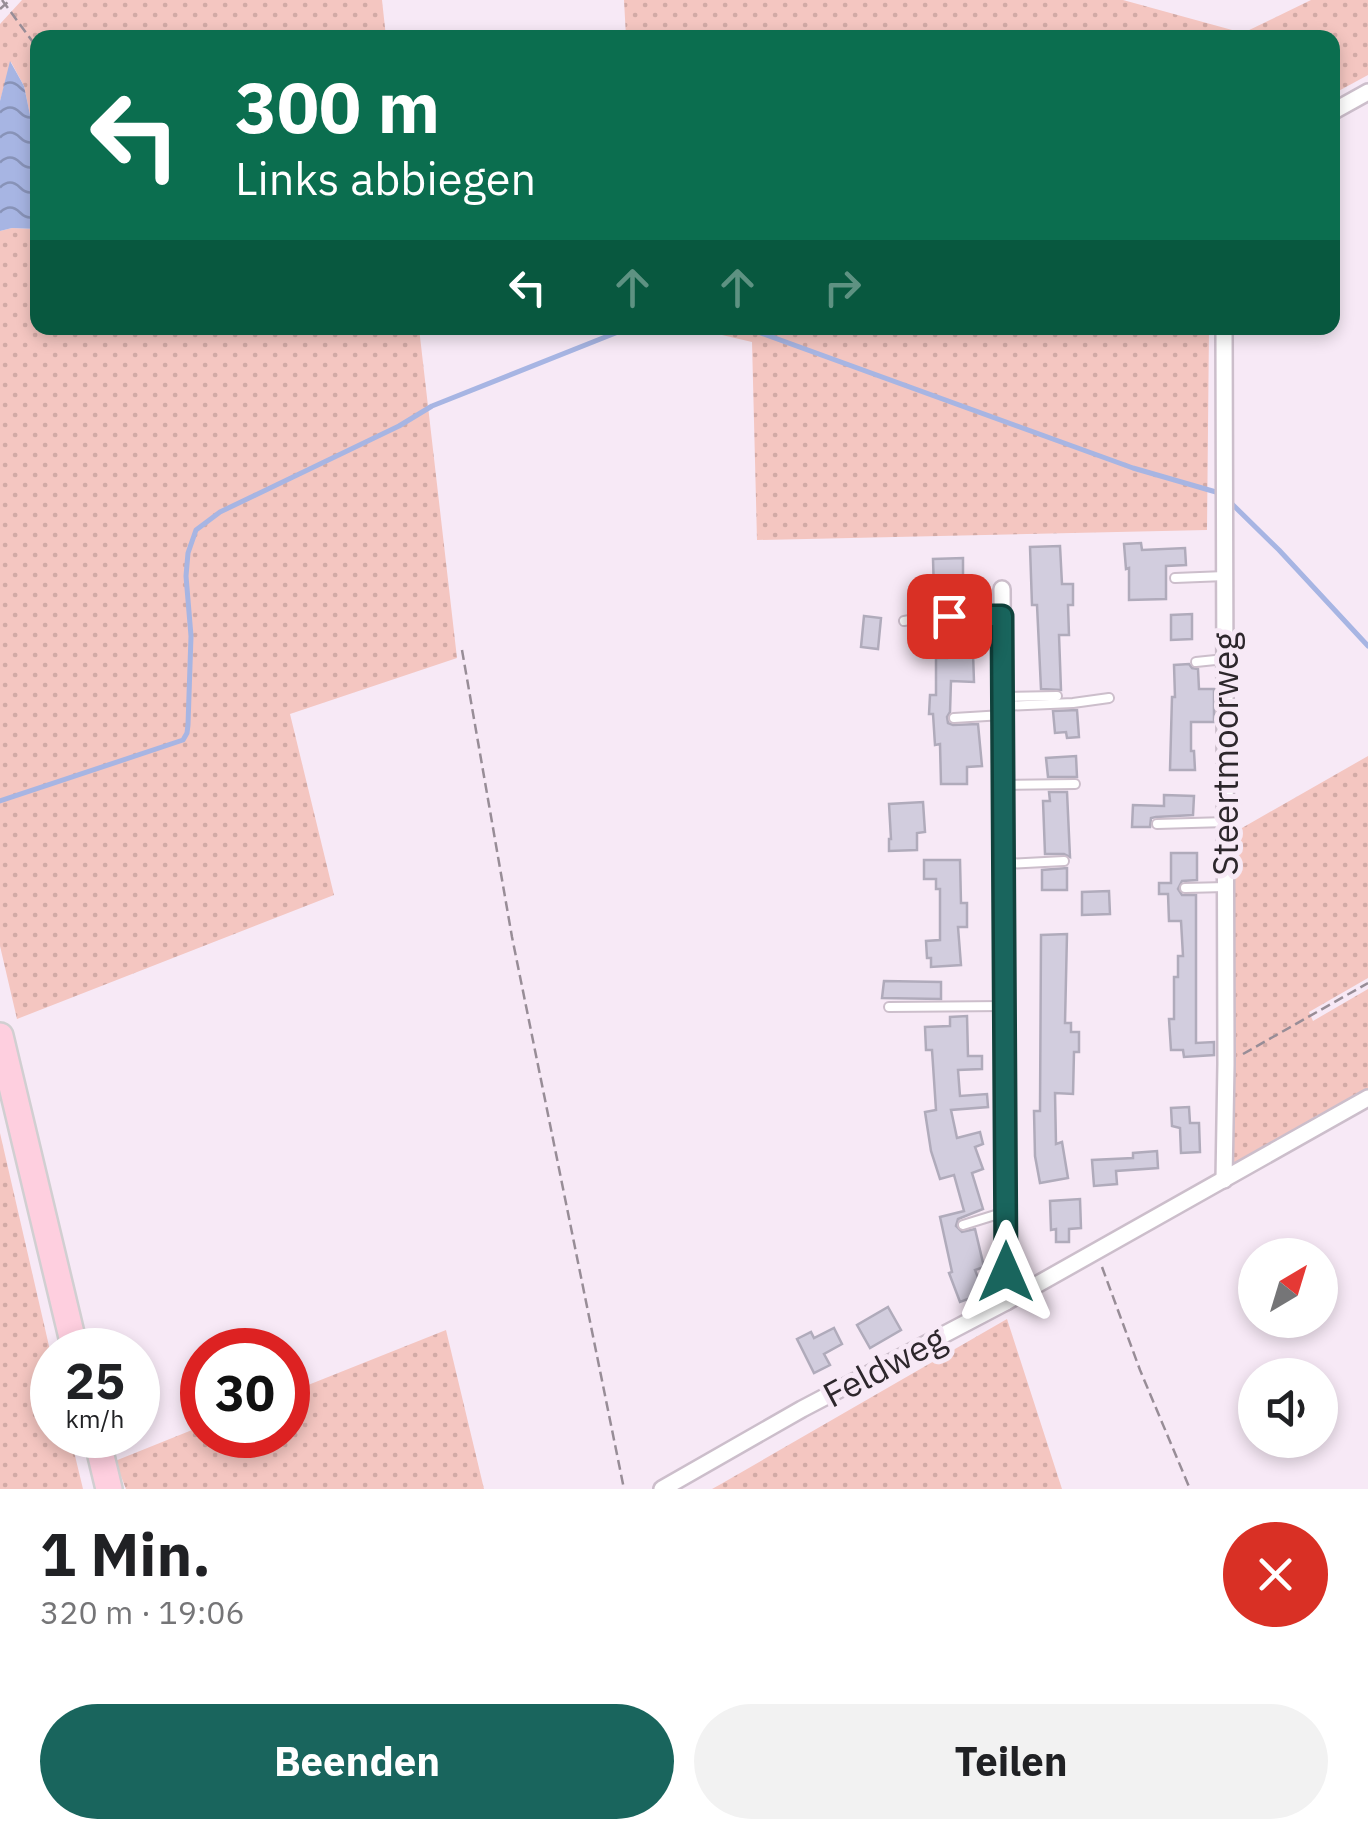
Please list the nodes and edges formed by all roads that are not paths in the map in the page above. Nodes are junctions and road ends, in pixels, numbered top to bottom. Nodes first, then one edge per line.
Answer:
1 (1368, 92) edge
2 (1340, 108) edge
3 (1224, 335) edge
4 (1225, 576) junction
5 (1175, 578) dead end
6 (1002, 589) dead end
7 (1002, 616) junction
8 (904, 621) dead end
9 (1225, 659) junction
10 (1196, 662) dead end
11 (1056, 696) dead end
12 (1109, 698) dead end
13 (1003, 706) junction
14 (954, 718) dead end
15 (1075, 784) dead end
16 (1003, 785) junction
17 (1226, 822) junction
18 (1157, 824) dead end
19 (1064, 861) dead end
20 (1004, 864) junction
21 (1185, 888) dead end
22 (1226, 888) junction
23 (1004, 1006) junction
24 (889, 1007) dead end
25 (0, 1036) edge
26 (1368, 1098) edge
27 (1224, 1180) junction
28 (1005, 1212) junction
29 (963, 1225) dead end
30 (1006, 1302) junction
31 (70, 1328) edge
32 (102, 1458) edge
33 (109, 1489) edge
34 (662, 1489) edge

1 - 2 street
3 - 4 street, Steertmoorweg
4 - 5 lane
4 - 9 street, Steertmoorweg
6 - 7 street
7 - 8 lane
7 - 13 street
9 - 10 lane
9 - 17 street, Steertmoorweg
11 - 13 lane
12 - 13 lane
13 - 14 lane
13 - 16 street
15 - 16 lane
16 - 20 street
17 - 18 lane
17 - 22 street, Steertmoorweg
19 - 20 lane
20 - 23 street
21 - 22 lane
22 - 27 street, Steertmoorweg
23 - 24 lane
23 - 28 street
25 - 31 main road
26 - 27 street, Feldweg
27 - 30 street, Feldweg
28 - 29 lane
28 - 30 street
30 - 34 street, Feldweg
32 - 33 main road

